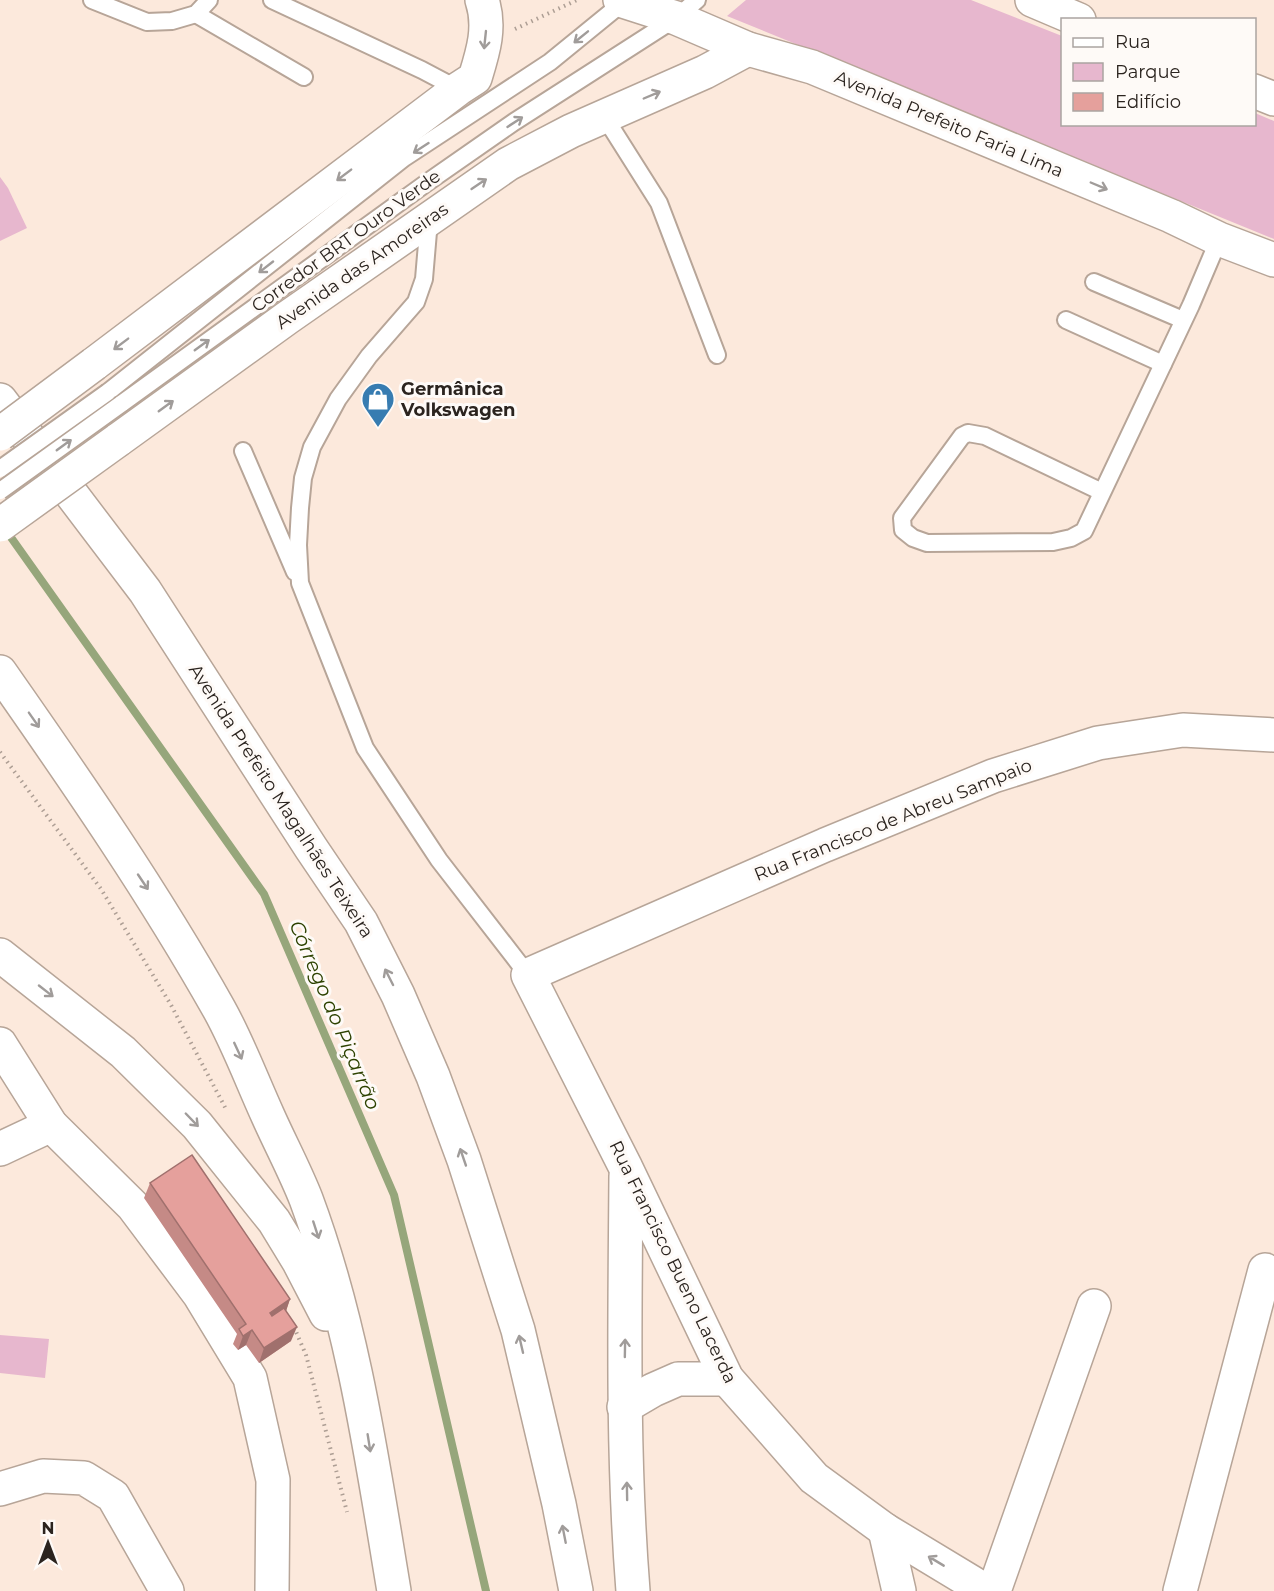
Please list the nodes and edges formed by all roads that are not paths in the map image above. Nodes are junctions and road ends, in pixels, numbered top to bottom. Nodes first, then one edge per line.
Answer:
1 (92, 0) edge
2 (209, 0) edge
3 (272, 0) edge
4 (482, 0) edge
5 (1032, 0) edge
6 (623, 1) edge
7 (686, 9) edge
8 (196, 14) junction
9 (1074, 18) edge
10 (748, 49) junction
11 (304, 77) dead end
12 (467, 84) junction
13 (1256, 92) edge
14 (1274, 99) edge
15 (604, 116) junction
16 (429, 220) junction
17 (1219, 239) junction
18 (1274, 260) edge
19 (1094, 282) dead end
20 (1066, 320) dead end
21 (1184, 320) junction
22 (717, 356) dead end
23 (1163, 364) junction
24 (101, 378) junction
25 (0, 400) edge
26 (0, 434) edge
27 (243, 451) dead end
28 (0, 469) edge
29 (0, 491) edge
30 (1102, 492) junction
31 (0, 525) edge
32 (300, 583) junction
33 (0, 672) edge
34 (1274, 735) edge
35 (0, 955) edge
36 (528, 975) junction
37 (0, 1044) edge
38 (51, 1125) junction
39 (0, 1149) edge
40 (626, 1168) junction
41 (1265, 1270) dead end
42 (1094, 1306) dead end
43 (727, 1379) junction
44 (357, 1385) junction
45 (624, 1407) junction
46 (0, 1489) edge
47 (885, 1530) junction
48 (166, 1591) edge
49 (272, 1591) edge
50 (394, 1591) edge
51 (576, 1591) edge
52 (633, 1591) edge
53 (899, 1591) edge
54 (986, 1591) edge
55 (994, 1591) edge
56 (1180, 1591) edge

1 - 8 lane
2 - 8 lane
3 - 12 lane
4 -> 12 main road
5 - 9 main road
6 - 7 main road, Avenida Prefeito Faria Lima
6 -> 24 lane, Corredor BRT Ouro Verde
7 - 10 main road, Avenida Prefeito Faria Lima
29 -> 7 lane, Corredor BRT Ouro Verde, bridge
8 - 11 lane
15 -> 10 main road, Avenida das Amoreiras
10 -> 17 main road, Avenida Prefeito Faria Lima
12 -> 24 main road
13 - 14 main road
16 -> 15 main road, Avenida das Amoreiras
15 - 22 lane
31 -> 16 main road, Avenida das Amoreiras, bridge
16 - 32 lane
17 - 18 main road, Avenida Prefeito Faria Lima
17 - 21 lane
19 - 21 lane
20 - 23 lane
21 - 23 lane
23 - 30 lane
24 - 26 main road, bridge
24 - 28 lane, Corredor BRT Ouro Verde, bridge
51 -> 25 main road, Avenida Prefeito Magalhães Teixeira
27 - 32 lane
30 - 30 lane
32 - 36 lane
33 -> 44 main road
34 - 36 main road, Rua Francisco de Abreu Sampaio
35 -> 44 main road
36 - 40 main road, Rua Francisco Bueno Lacerda
37 - 38 main road
38 - 39 main road
38 - 49 main road
40 - 43 main road, Rua Francisco Bueno Lacerda
45 -> 40 main road
41 - 56 main road
42 - 55 main road
43 - 45 main road
43 - 47 main road, Rua Francisco Bueno Lacerda
44 -> 50 main road
52 -> 45 main road
46 - 48 main road
47 - 53 main road
54 -> 47 main road, Rua Francisco Bueno Lacerda

